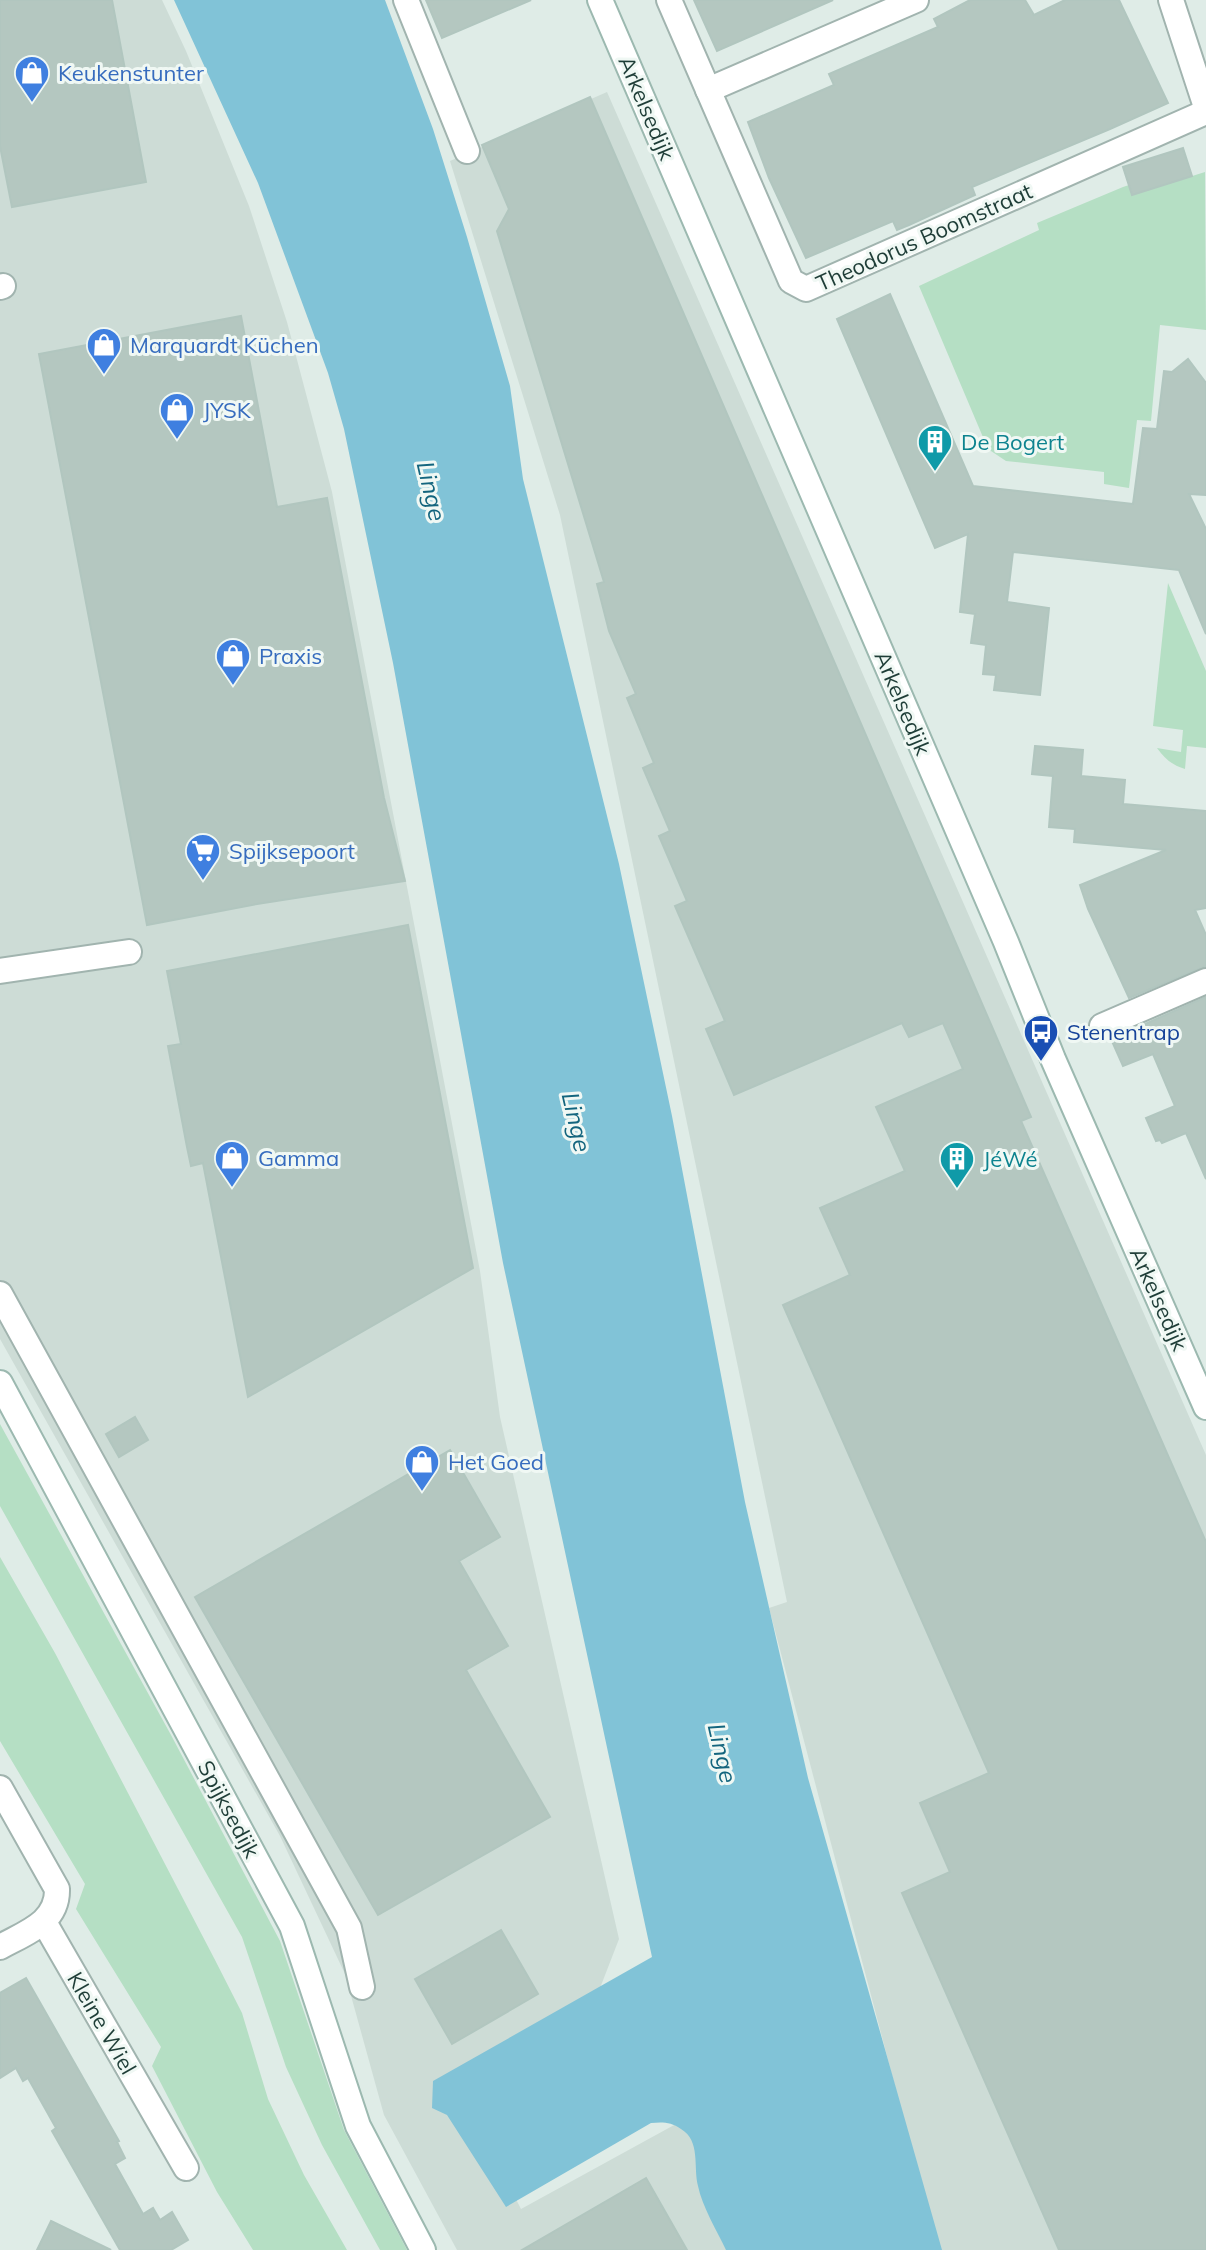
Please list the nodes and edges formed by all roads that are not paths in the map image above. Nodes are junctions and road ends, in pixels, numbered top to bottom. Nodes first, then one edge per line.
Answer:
1 (406, 0) edge
2 (600, 0) edge
3 (669, 0) edge
4 (916, 0) edge
5 (1171, 0) edge
6 (708, 90) junction
7 (1206, 109) edge
8 (467, 151) dead end
9 (129, 952) dead end
10 (0, 971) edge
11 (1206, 981) edge
12 (1102, 1026) dead end
13 (0, 1294) edge
14 (0, 1383) edge
15 (1206, 1407) edge
16 (0, 1788) edge
17 (44, 1922) junction
18 (0, 1947) edge
19 (362, 1987) dead end
20 (186, 2168) dead end
21 (423, 2250) edge

1 - 8 street
2 - 15 street, Arkelsedijk
3 - 6 street, Theodorus Boomstraat
4 - 6 street
5 - 7 street
6 - 7 street, Theodorus Boomstraat
9 - 10 street
11 - 12 street
13 - 19 street
14 - 21 street, Spijksedijk
16 - 17 street
17 - 18 street
17 - 20 street, Kleine Wiel

